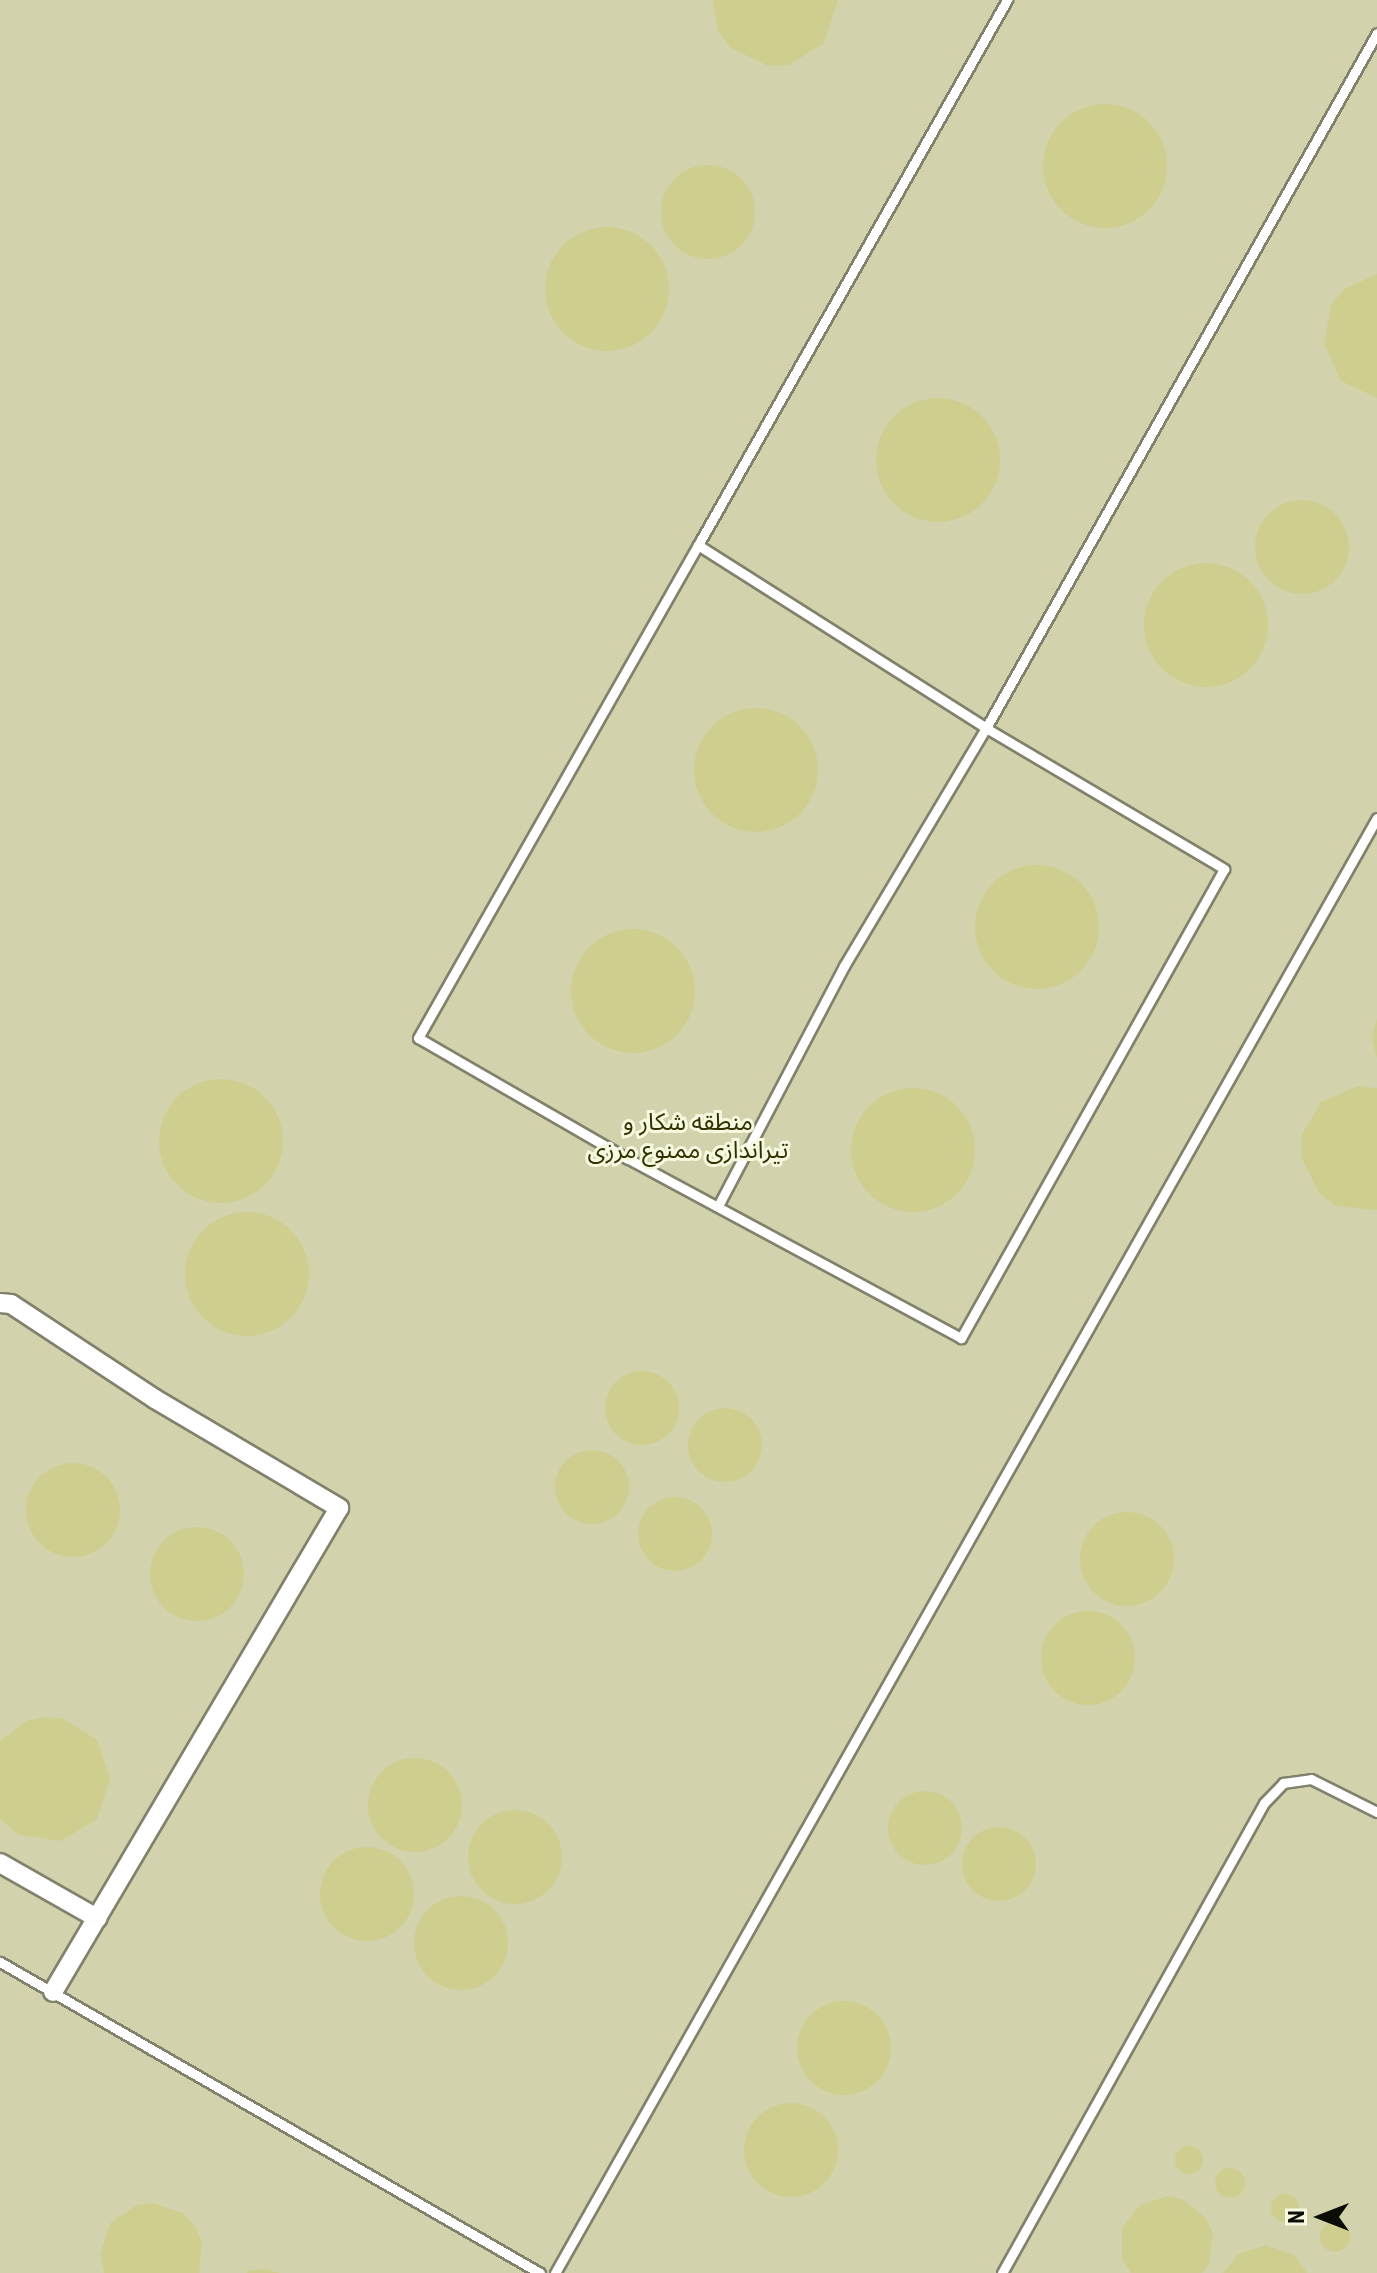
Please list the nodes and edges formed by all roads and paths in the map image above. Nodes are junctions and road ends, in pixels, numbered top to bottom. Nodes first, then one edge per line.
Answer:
1 (1007, 0) edge
2 (1377, 33) edge
3 (698, 545) junction
4 (986, 728) junction
5 (1377, 818) edge
6 (718, 1206) junction
7 (0, 1303) edge
8 (1377, 1812) edge
9 (0, 1863) edge
10 (97, 1918) junction
11 (0, 1962) edge
12 (53, 1992) junction
13 (540, 2273) edge
14 (555, 2273) edge
15 (1002, 2273) edge

1 - 3 lane
2 - 4 lane
3 - 4 lane
3 - 6 lane
4 - 6 lane
4 - 6 lane
5 - 14 lane
7 - 10 street
8 - 15 lane
9 - 10 street
10 - 12 street
11 - 12 lane
12 - 13 lane

